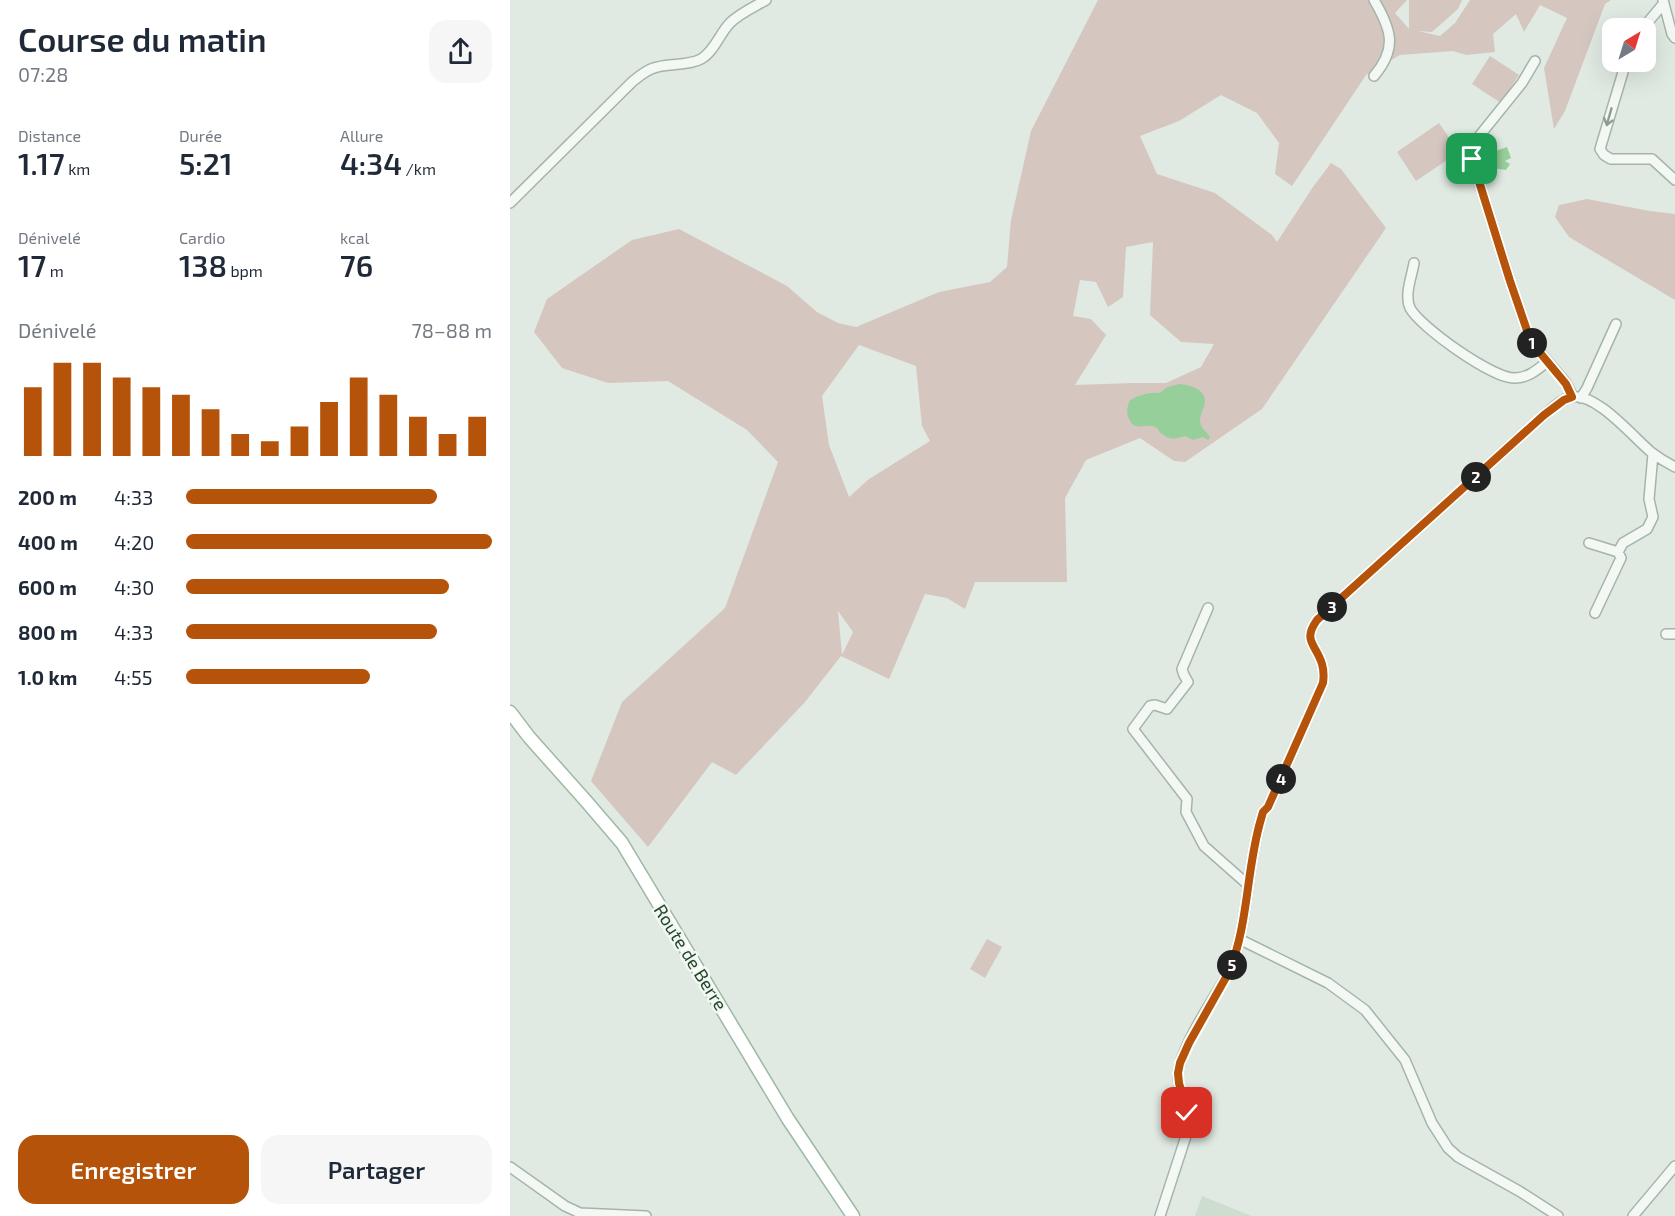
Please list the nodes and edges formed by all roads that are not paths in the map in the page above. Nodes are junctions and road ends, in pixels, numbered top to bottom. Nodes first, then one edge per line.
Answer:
1 (766, 0) edge
2 (1374, 0) edge
3 (1664, 1) edge
4 (1654, 15) junction
5 (1651, 18) edge
6 (1668, 18) junction
7 (1675, 38) edge
8 (1536, 62) dead end
9 (1623, 72) edge
10 (1374, 76) dead end
11 (1675, 180) edge
12 (510, 203) edge
13 (1414, 263) dead end
14 (1616, 324) dead end
15 (1547, 362) junction
16 (1577, 397) junction
17 (1653, 454) junction
18 (1675, 468) edge
19 (1589, 543) dead end
20 (1618, 552) junction
21 (1208, 608) dead end
22 (1594, 614) dead end
23 (510, 712) edge
24 (1247, 884) junction
25 (1239, 939) junction
26 (1675, 1166) edge
27 (510, 1167) edge
28 (850, 1211) edge
29 (646, 1216) edge
30 (1160, 1216) edge
31 (1558, 1216) edge
32 (1633, 1216) edge

1 - 12 street
2 - 10 street
3 - 4 street
3 - 6 street
4 - 5 street
4 - 6 street
6 - 7 street
8 - 15 street
9 -> 11 street
13 - 15 street
14 - 16 street
15 - 16 street
16 - 17 street
16 - 24 street
17 - 18 street
17 - 20 street
19 - 20 street
20 - 22 street
21 - 24 street
23 - 28 main road, Route de Berre
24 - 25 street
25 - 30 street
25 - 31 street
26 - 32 street
27 - 29 street

